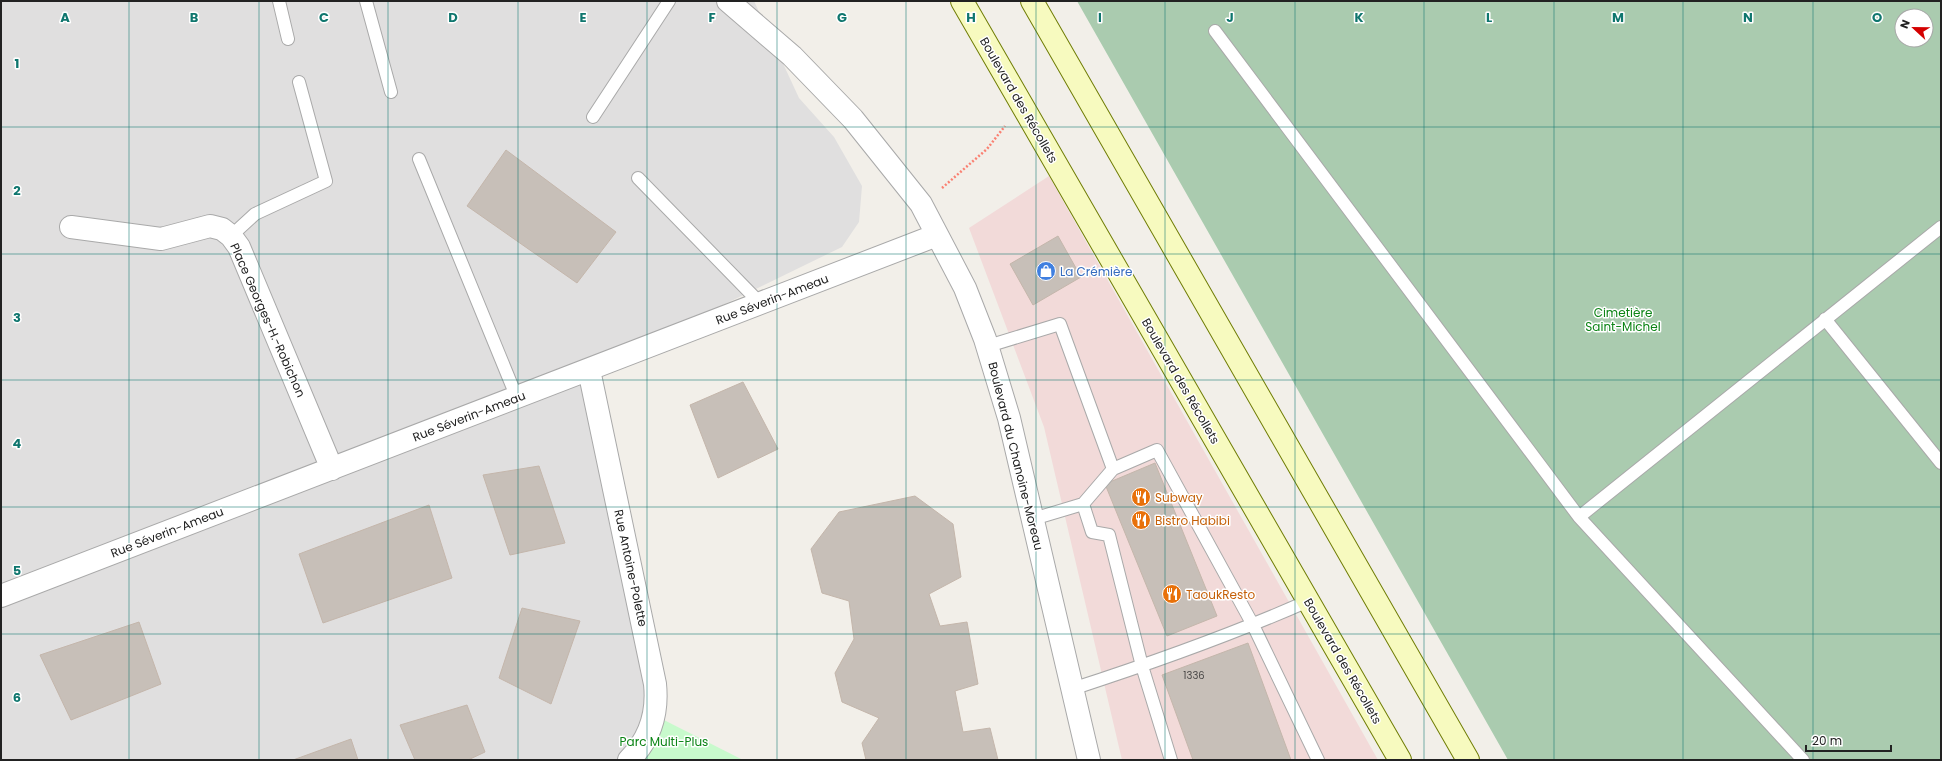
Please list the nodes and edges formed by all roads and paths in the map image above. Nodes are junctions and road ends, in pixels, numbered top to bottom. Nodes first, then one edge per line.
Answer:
1 (279, 1) edge
2 (366, 1) edge
3 (669, 1) edge
4 (728, 1) edge
5 (962, 1) edge
6 (1032, 1) edge
7 (1215, 31) dead end
8 (288, 39) dead end
9 (299, 82) dead end
10 (391, 92) dead end
11 (1022, 106) junction
12 (593, 117) dead end
13 (419, 160) dead end
14 (638, 178) dead end
15 (921, 204) junction
16 (71, 227) dead end
17 (1941, 227) edge
18 (937, 235) junction
19 (231, 236) junction
20 (761, 304) junction
21 (1825, 320) junction
22 (988, 346) junction
23 (589, 370) junction
24 (517, 398) junction
25 (1941, 463) edge
26 (332, 469) junction
27 (1113, 469) junction
28 (1083, 504) junction
29 (1579, 516) junction
30 (1033, 519) junction
31 (1, 596) edge
32 (1308, 601) junction
33 (1252, 625) junction
34 (1142, 666) junction
35 (1072, 689) junction
36 (629, 760) edge
37 (1089, 760) edge
38 (1171, 760) edge
39 (1318, 760) edge
40 (1400, 760) edge
41 (1468, 760) edge
42 (1803, 760) edge

1 - 8 lane
2 - 10 lane
3 - 12 lane
4 - 15 street, Boulevard du Chanoine-Moreau
5 - 11 main road, Boulevard des Récollets
6 - 41 main road
7 - 29 lane
9 - 19 lane
11 - 15 path
11 - 32 main road, Boulevard des Récollets
13 - 24 lane
14 - 20 lane
15 - 18 street, Boulevard du Chanoine-Moreau
16 - 19 street, Place Georges-H.-Robichon
17 - 21 lane
18 - 20 street, Rue Séverin-Ameau
18 - 22 street, Boulevard du Chanoine-Moreau
19 - 26 street, Place Georges-H.-Robichon
20 - 23 street, Rue Séverin-Ameau
21 - 25 lane
21 - 29 lane
22 - 27 lane
22 - 30 street, Boulevard du Chanoine-Moreau
23 - 24 street, Rue Séverin-Ameau
23 - 36 street, Rue Antoine-Polette
24 - 26 street, Rue Séverin-Ameau
26 - 31 street, Rue Séverin-Ameau
27 - 28 lane
27 - 33 lane
28 - 30 lane
28 - 34 lane
29 - 42 lane
30 - 35 street, Boulevard du Chanoine-Moreau
32 - 33 lane
32 - 40 main road, Boulevard des Récollets
33 - 34 lane
33 - 39 lane
34 - 35 lane
34 - 38 lane
35 - 37 street, Boulevard du Chanoine-Moreau

